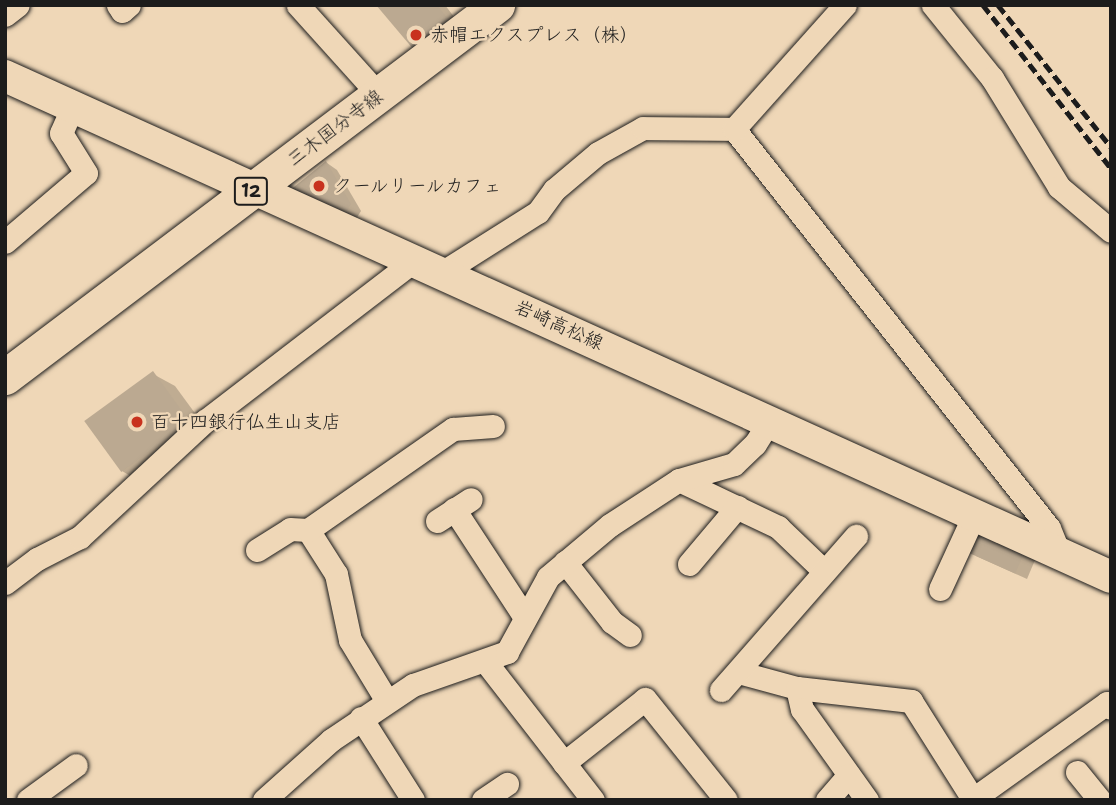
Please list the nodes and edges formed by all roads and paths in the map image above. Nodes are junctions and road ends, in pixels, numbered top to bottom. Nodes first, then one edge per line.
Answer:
1 (18, 5) edge
2 (118, 5) edge
3 (129, 5) edge
4 (298, 5) edge
5 (497, 5) edge
6 (845, 5) edge
7 (933, 5) edge
8 (5, 15) edge
9 (5, 76) edge
10 (379, 95) junction
11 (73, 106) junction
12 (734, 129) junction
13 (256, 188) junction
14 (1111, 230) edge
15 (5, 242) edge
16 (429, 266) junction
17 (5, 377) edge
18 (770, 420) junction
19 (493, 426) dead end
20 (678, 480) junction
21 (737, 507) junction
22 (454, 510) dead end
23 (974, 514) junction
24 (308, 530) junction
25 (856, 536) dead end
26 (257, 550) dead end
27 (1060, 555) junction
28 (565, 562) junction
29 (688, 564) dead end
30 (824, 570) junction
31 (1111, 577) edge
32 (5, 583) edge
33 (940, 589) dead end
34 (524, 616) junction
35 (630, 635) dead end
36 (485, 661) junction
37 (738, 673) junction
38 (797, 688) junction
39 (721, 690) dead end
40 (387, 701) junction
41 (1111, 708) edge
42 (361, 718) junction
43 (564, 763) junction
44 (76, 765) dead end
45 (1077, 772) dead end
46 (849, 775) junction
47 (507, 784) dead end
48 (1093, 797) edge
49 (27, 800) edge
50 (264, 800) edge
51 (413, 800) edge
52 (483, 800) edge
53 (593, 800) edge
54 (726, 800) edge
55 (827, 800) edge
56 (867, 800) edge

1 - 8 street
2 - 3 street
4 - 10 street
5 - 10 main road, 三木国分寺線 / 12
6 - 12 street
7 - 14 street
9 - 11 main road, 岩崎高松線
10 - 13 main road, 三木国分寺線 / 12
11 - 13 main road, 岩崎高松線
11 - 15 street
12 - 16 street
12 - 27 street
13 - 16 main road, 岩崎高松線
13 - 17 main road, 三木国分寺線 / 12
16 - 18 main road, 岩崎高松線
16 - 32 street
18 - 20 street
18 - 23 main road, 岩崎高松線
19 - 24 street
20 - 21 street
20 - 28 street
21 - 29 street
21 - 30 street
22 - 34 street
23 - 27 main road, 岩崎高松線
23 - 33 street
24 - 26 street
24 - 40 street
25 - 30 street
27 - 31 main road, 岩崎高松線
28 - 34 street
28 - 35 street
30 - 37 street
34 - 36 street
36 - 40 street
36 - 43 street
37 - 38 street
37 - 39 street
38 - 41 street
38 - 46 street
40 - 42 street
42 - 50 street
42 - 51 street
43 - 53 street
43 - 54 street
44 - 49 street
45 - 48 street
46 - 55 street
46 - 56 street
47 - 52 street

